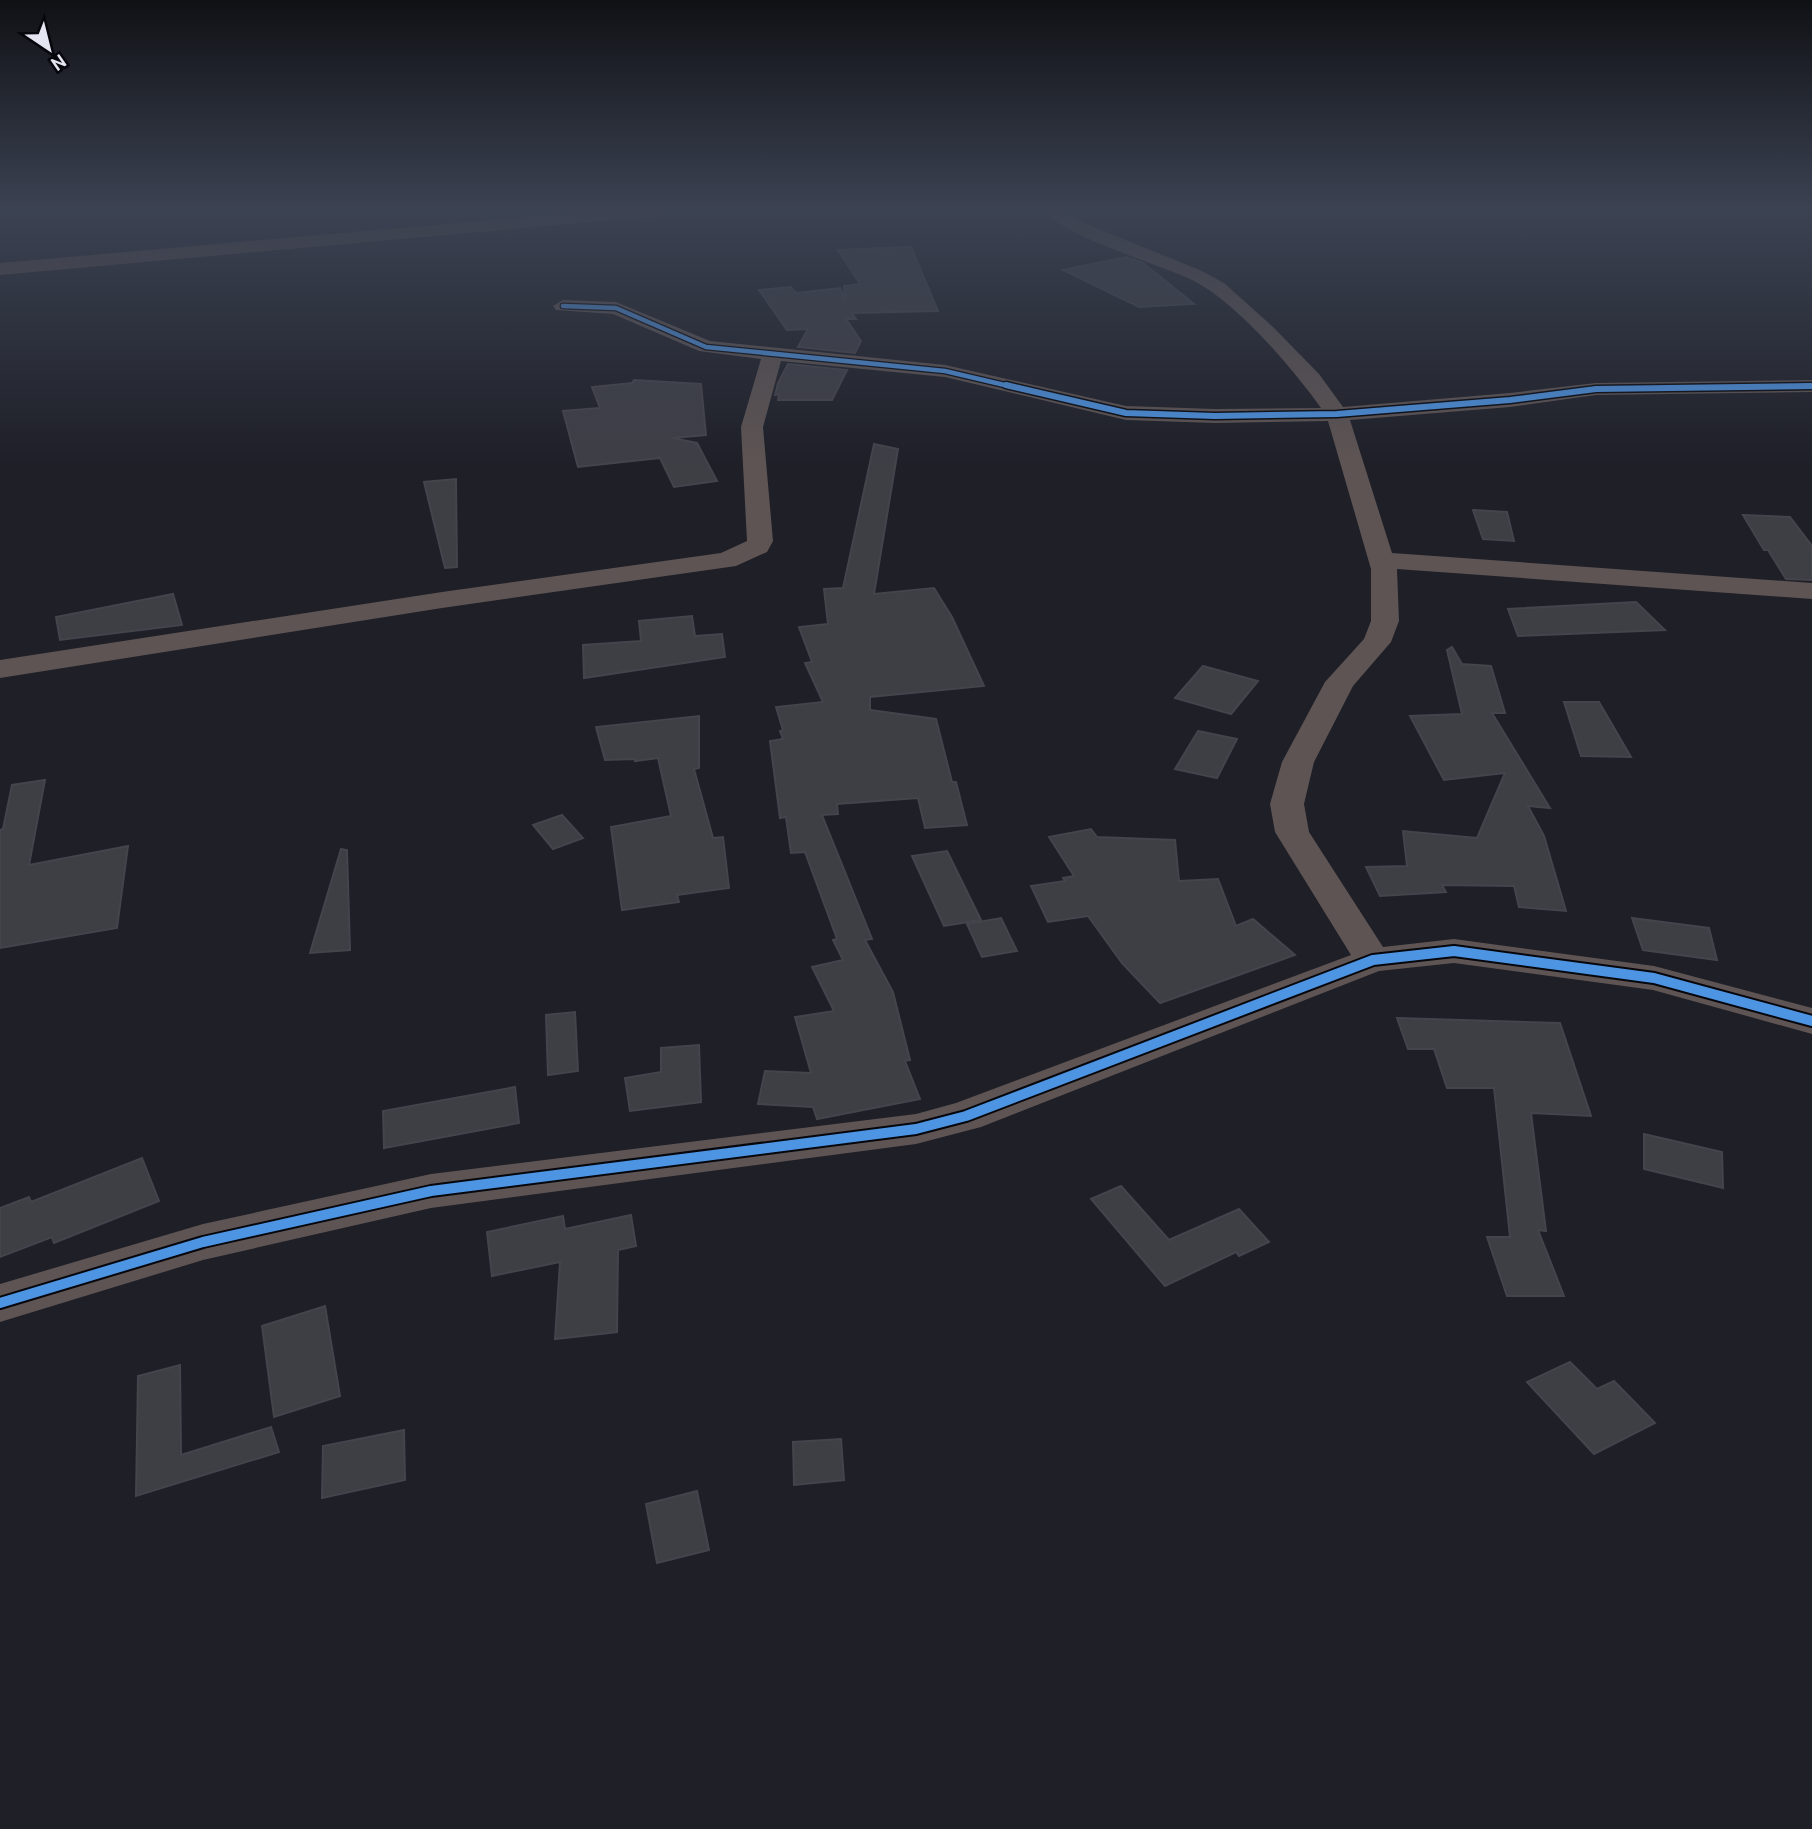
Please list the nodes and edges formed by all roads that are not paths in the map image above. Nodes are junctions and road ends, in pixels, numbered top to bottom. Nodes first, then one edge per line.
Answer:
1 (1226, 295) edge
2 (563, 306) dead end
3 (774, 353) junction
4 (1812, 386) edge
5 (1337, 414) junction
6 (1381, 560) junction
7 (1812, 591) edge
8 (0, 669) edge
9 (1373, 960) junction
10 (1812, 1021) edge
11 (0, 1303) edge

1 - 5 street
2 - 3 street
3 - 5 street
3 - 8 street
4 - 5 street
5 - 6 street
6 - 7 street
6 - 9 street
9 - 10 street
9 - 11 street

